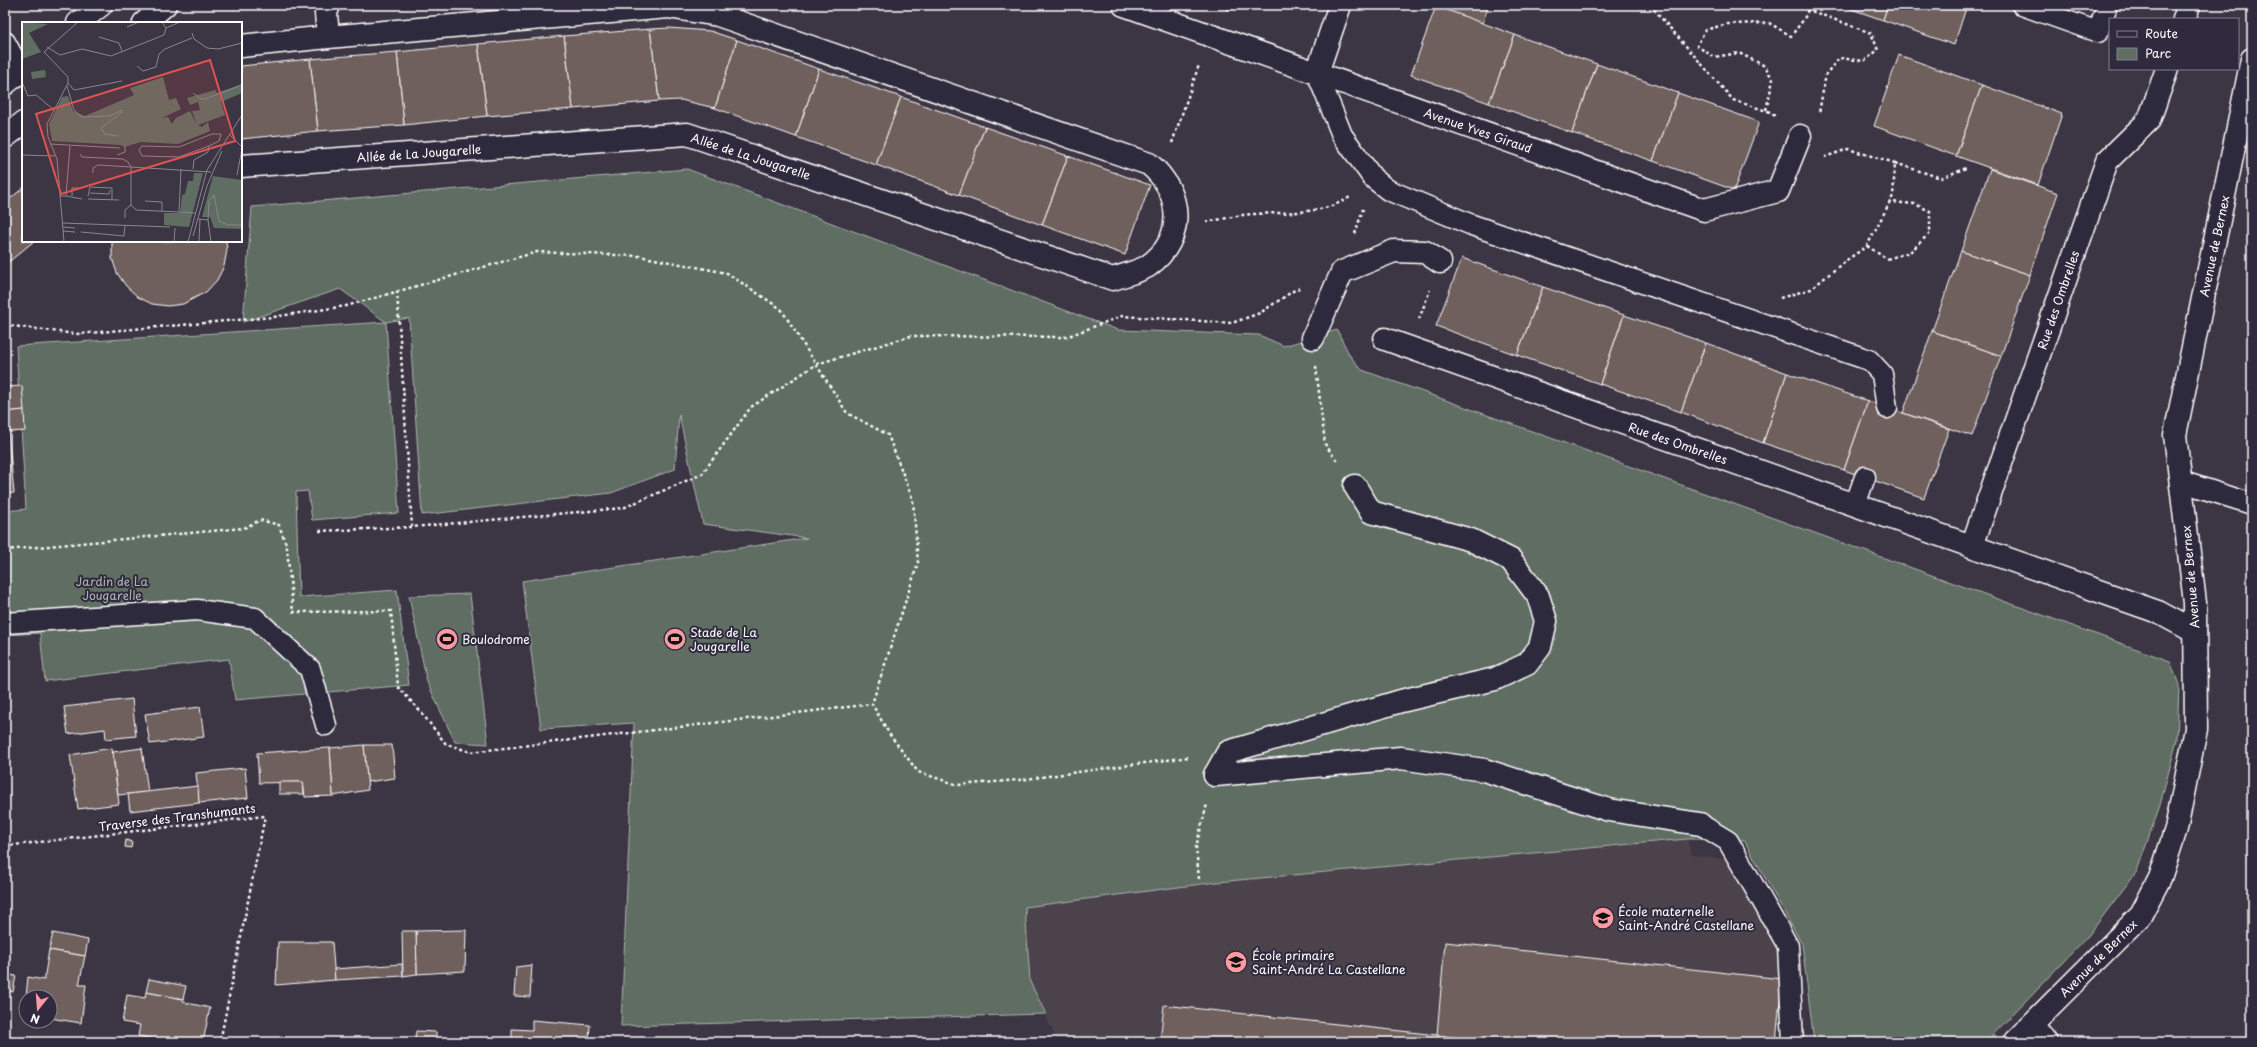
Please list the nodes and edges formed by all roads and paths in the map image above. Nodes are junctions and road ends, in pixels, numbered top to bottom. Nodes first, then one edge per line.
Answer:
1 (101, 5) edge
2 (165, 5) edge
3 (329, 5) edge
4 (1124, 5) edge
5 (1340, 5) edge
6 (1650, 5) edge
7 (1796, 5) edge
8 (2022, 5) edge
9 (2107, 5) edge
10 (2189, 5) edge
11 (1808, 10) junction
12 (2184, 18) edge
13 (79, 22) edge
14 (145, 22) edge
15 (1209, 35) junction
16 (328, 38) junction
17 (5, 42) edge
18 (242, 46) edge
19 (2252, 60) edge
20 (2167, 70) edge
21 (1318, 73) junction
22 (18, 75) edge
23 (1766, 110) junction
24 (22, 124) edge
25 (1800, 136) junction
26 (5, 137) edge
27 (1895, 163) junction
28 (242, 166) edge
29 (1966, 168) dead end
30 (1788, 169) junction
31 (1162, 174) junction
32 (1373, 178) junction
33 (1890, 202) junction
34 (1174, 230) junction
35 (1867, 246) junction
36 (1440, 262) dead end
37 (1342, 272) junction
38 (397, 291) junction
39 (1774, 300) dead end
40 (5, 325) edge
41 (1313, 338) joint
42 (1385, 339) dead end
43 (817, 364) junction
44 (1887, 408) dead end
45 (1865, 477) dead end
46 (2180, 481) junction
47 (1355, 486) joint
48 (2252, 504) edge
49 (1855, 505) junction
50 (412, 527) junction
51 (319, 532) dead end
52 (1972, 546) junction
53 (5, 550) edge
54 (5, 623) edge
55 (2195, 632) junction
56 (872, 704) junction
57 (326, 725) dead end
58 (1228, 752) junction
59 (1215, 775) junction
60 (1700, 824) joint
61 (5, 846) edge
62 (1199, 878) dead end
63 (2033, 1024) junction
64 (220, 1042) edge
65 (1793, 1042) edge
66 (2014, 1042) edge
67 (2047, 1042) edge

1 - 13 street
2 - 14 street
3 - 16 street
4 - 15 street, Avenue Yves Giraud
5 - 21 street
6 - 23 path
7 - 11 path
8 - 9 lane
10 - 12 street
11 - 23 path
11 - 25 path
15 - 21 street, Avenue Yves Giraud
15 - 31 path
16 - 18 street
16 - 31 street
17 - 22 lane
19 - 46 street, Avenue de Bernex
20 - 52 street, Rue des Ombrelles
21 - 30 street, Avenue Yves Giraud
21 - 32 lane
23 - 25 path
24 - 26 street
25 - 30 street, Avenue Yves Giraud
27 - 29 path
27 - 30 path
27 - 33 path
28 - 34 street, Allée de La Jougarelle
31 - 34 street
32 - 34 path
32 - 37 path
32 - 44 lane
33 - 35 path
33 - 35 path
35 - 39 path
36 - 37 street
37 - 41 street
37 - 43 path
38 - 40 path
38 - 43 path
38 - 50 path
41 - 47 path
42 - 49 street, Rue des Ombrelles
43 - 50 path
43 - 56 path
45 - 49 lane
46 - 48 lane
46 - 55 street, Avenue de Bernex
47 - 58 street
49 - 52 street, Rue des Ombrelles
50 - 51 path
52 - 55 street, Rue des Ombrelles
53 - 56 path
54 - 57 lane
55 - 63 street, Avenue de Bernex
56 - 58 path
58 - 59 street
59 - 60 street
59 - 62 path
60 - 65 lane
61 - 64 path, Traverse des Transhumants
63 - 66 street, Avenue de Bernex
63 - 67 lane

